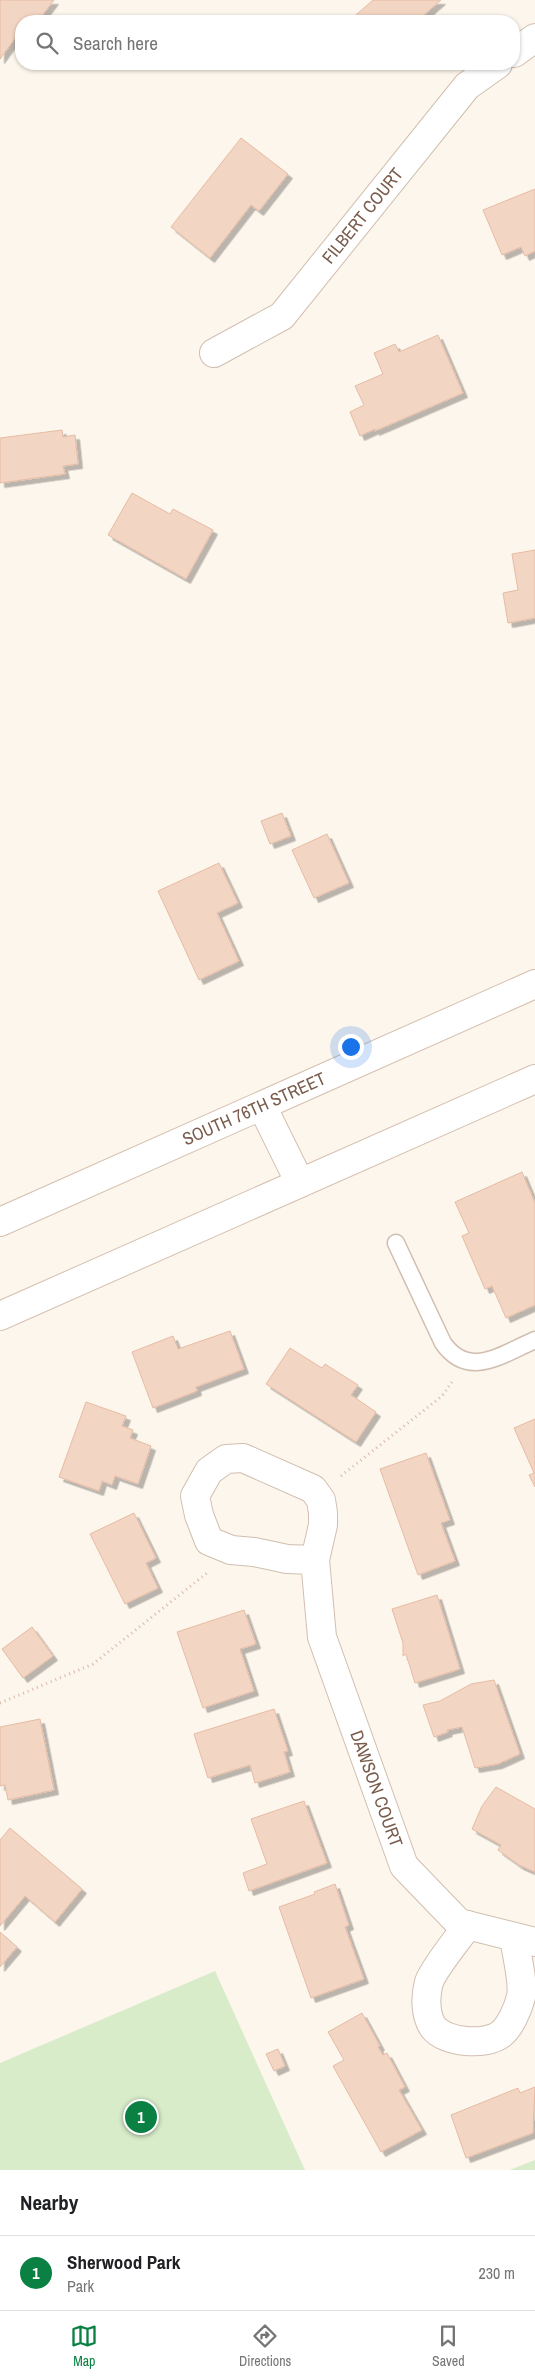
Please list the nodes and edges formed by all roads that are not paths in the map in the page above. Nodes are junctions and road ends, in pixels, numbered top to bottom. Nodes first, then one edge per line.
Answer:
1 (535, 38) edge
2 (520, 49) edge
3 (490, 70) edge
4 (214, 353) dead end
5 (535, 984) edge
6 (535, 1079) edge
7 (262, 1106) junction
8 (300, 1183) junction
9 (0, 1222) edge
10 (396, 1243) dead end
11 (0, 1316) edge
12 (535, 1340) edge
13 (315, 1560) junction
14 (468, 1925) junction
15 (524, 1939) edge

1 - 2 street
3 - 4 street, FILBERT COURT
5 - 7 street, SOUTH 76TH STREET
6 - 8 street
7 - 8 street
7 - 9 street, SOUTH 76TH STREET
8 - 11 street
10 - 12 lane
13 - 13 street, DAWSON COURT
13 - 14 street, DAWSON COURT
14 - 15 street, DAWSON COURT
14 - 15 street

